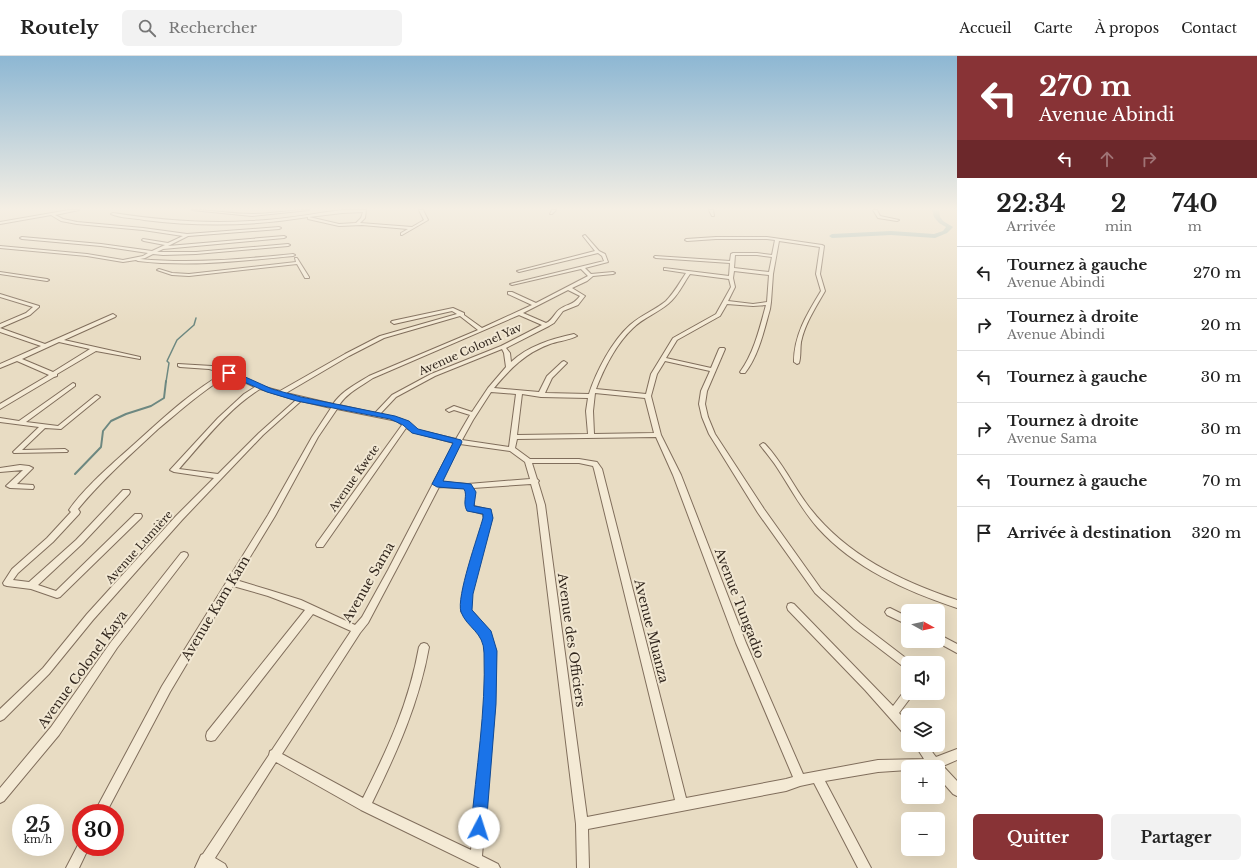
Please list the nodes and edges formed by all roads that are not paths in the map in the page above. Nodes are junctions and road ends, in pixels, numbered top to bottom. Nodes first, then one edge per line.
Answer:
1 (10, 248) edge
2 (119, 248) edge
3 (161, 248) edge
4 (194, 248) edge
5 (255, 248) edge
6 (290, 248) edge
7 (595, 248) edge
8 (776, 248) edge
9 (822, 248) edge
10 (598, 252) junction
11 (152, 253) junction
12 (196, 253) junction
13 (293, 254) junction
14 (774, 256) junction
15 (656, 257) dead end
16 (132, 259) junction
17 (732, 262) junction
18 (298, 263) junction
19 (583, 269) junction
20 (666, 269) dead end
21 (732, 269) junction
22 (159, 270) dead end
23 (520, 271) dead end
24 (689, 272) junction
25 (0, 273) edge
26 (613, 273) dead end
27 (770, 274) junction
28 (590, 275) junction
29 (307, 277) dead end
30 (731, 278) junction
31 (48, 280) dead end
32 (512, 284) dead end
33 (568, 288) junction
34 (510, 293) dead end
35 (0, 295) edge
36 (726, 302) junction
37 (768, 303) junction
38 (535, 304) junction
39 (519, 313) junction
40 (462, 314) junction
41 (113, 316) dead end
42 (394, 322) dead end
43 (547, 325) junction
44 (0, 326) edge
45 (0, 330) edge
46 (482, 330) junction
47 (574, 336) dead end
48 (59, 340) junction
49 (46, 346) junction
50 (503, 347) junction
51 (95, 349) junction
52 (722, 349) dead end
53 (18, 358) junction
54 (138, 358) dead end
55 (664, 359) junction
56 (796, 362) dead end
57 (564, 363) dead end
58 (180, 364) dead end
59 (0, 366) edge
60 (509, 368) junction
61 (713, 370) junction
62 (743, 372) dead end
63 (229, 373) junction
64 (54, 375) junction
65 (73, 385) dead end
66 (260, 387) junction
67 (490, 390) junction
68 (281, 393) junction
69 (519, 393) junction
70 (592, 393) junction
71 (541, 395) junction
72 (648, 396) junction
73 (97, 398) dead end
74 (300, 399) junction
75 (336, 406) junction
76 (0, 407) edge
77 (449, 410) dead end
78 (377, 414) junction
79 (474, 414) junction
80 (0, 420) edge
81 (20, 423) junction
82 (406, 423) junction
83 (43, 427) junction
84 (658, 435) junction
85 (590, 436) junction
86 (513, 437) junction
87 (458, 442) junction
88 (763, 446) dead end
89 (512, 449) junction
90 (66, 451) dead end
91 (528, 461) junction
92 (0, 470) edge
93 (220, 477) junction
94 (535, 481) junction
95 (437, 484) junction
96 (468, 486) junction
97 (30, 487) dead end
98 (126, 492) dead end
99 (138, 516) dead end
100 (320, 545) dead end
101 (184, 555) dead end
102 (230, 582) junction
103 (31, 586) junction
104 (957, 604) edge
105 (791, 607) dead end
106 (311, 610) junction
107 (890, 612) dead end
108 (901, 618) edge
109 (357, 630) junction
110 (945, 642) edge
111 (424, 647) dead end
112 (957, 649) edge
113 (901, 660) edge
114 (903, 700) edge
115 (893, 713) junction
116 (0, 716) edge
117 (901, 722) edge
118 (211, 736) dead end
119 (925, 752) edge
120 (957, 754) edge
121 (274, 755) junction
122 (931, 760) edge
123 (945, 761) edge
124 (901, 766) edge
125 (945, 776) edge
126 (817, 778) junction
127 (800, 780) junction
128 (957, 790) edge
129 (2, 791) edge
130 (105, 804) edge
131 (682, 805) junction
132 (364, 806) junction
133 (582, 824) junction
134 (78, 856) edge
135 (476, 859) junction
136 (203, 863) edge
137 (72, 868) edge
138 (221, 868) edge
139 (494, 868) edge
140 (583, 868) edge
141 (865, 868) edge

1 - 16 street
2 - 11 street
3 - 11 street
4 - 12 street
5 - 12 street
6 - 13 street
7 - 10 street
8 - 14 street
9 - 56 street
10 - 19 street
10 - 23 street
11 - 12 street
11 - 16 street
13 - 16 street
13 - 18 street
14 - 17 street
14 - 27 street
15 - 17 street
17 - 21 street
18 - 22 street
18 - 29 street
19 - 28 street
19 - 32 street
20 - 24 street
21 - 27 street
21 - 30 street
24 - 30 street
24 - 70 street
25 - 31 street
26 - 28 street
27 - 37 street
28 - 33 street, Avenue Kam Kam
30 - 36 street
33 - 38 street, Avenue Kam Kam
33 - 43 street, Avenue Colonel Yav
34 - 38 street
35 - 44 street
36 - 37 street
36 - 55 street
37 - 62 street
38 - 39 street, Avenue Kam Kam
39 - 43 street
39 - 46 street, Avenue Kam Kam
40 - 42 street
40 - 46 street
40 - 68 street
41 - 48 street
43 - 50 street, Avenue Colonel Yav
45 - 49 street
46 - 75 street, Avenue Kam Kam
47 - 60 street, Avenue Sama
48 - 49 street
48 - 51 street
49 - 53 street
50 - 60 street
50 - 78 street, Avenue Colonel Yav
51 - 54 street
51 - 64 street
52 - 61 street
53 - 59 street
53 - 64 street
55 - 61 street
55 - 72 street
57 - 71 street
58 - 63 street
60 - 67 street, Avenue Sama
61 - 113 street
63 - 66 street
63 - 103 street
64 - 76 street
65 - 81 street
66 - 68 street
66 - 93 street
67 - 69 street
67 - 79 street, Avenue Sama
68 - 74 street
69 - 71 street
69 - 86 street
70 - 71 street
70 - 72 street
70 - 85 street
72 - 84 street, Avenue Tungadio
73 - 83 street
74 - 75 street
74 - 93 street, Avenue Lumière
75 - 78 street
75 - 102 street, Avenue Kam Kam
77 - 79 street
78 - 82 street
79 - 87 street, Avenue Sama
80 - 81 street
81 - 83 street
82 - 87 street
82 - 100 street, Avenue Kwete
83 - 90 street
84 - 85 street
84 - 127 street, Avenue Tungadio
85 - 86 street
86 - 89 street
87 - 89 street
87 - 95 street, Avenue Sama
88 - 104 street
89 - 91 street
91 - 94 street, Avenue des Officiers
91 - 131 street, Avenue Muanza
92 - 97 street
93 - 116 street, Avenue Lumière
94 - 96 street
94 - 133 street, Avenue des Officiers
95 - 96 street
95 - 109 street, Avenue Sama
96 - 135 street
98 - 103 street
99 - 103 street
101 - 129 street, Avenue Colonel Kaya
102 - 106 street
102 - 130 street, Avenue Kam Kam
105 - 115 street
106 - 109 street
106 - 118 street
107 - 108 street
109 - 121 street, Avenue Sama
110 - 112 street
111 - 132 street
114 - 115 street
115 - 117 street
119 - 122 street
120 - 123 street
121 - 132 street
121 - 136 street, Avenue Sama
124 - 126 street
125 - 128 street
126 - 127 street
126 - 141 street
127 - 131 street
131 - 133 street
132 - 135 street
133 - 140 street, Avenue des Officiers
134 - 137 street
135 - 139 street
136 - 138 street

